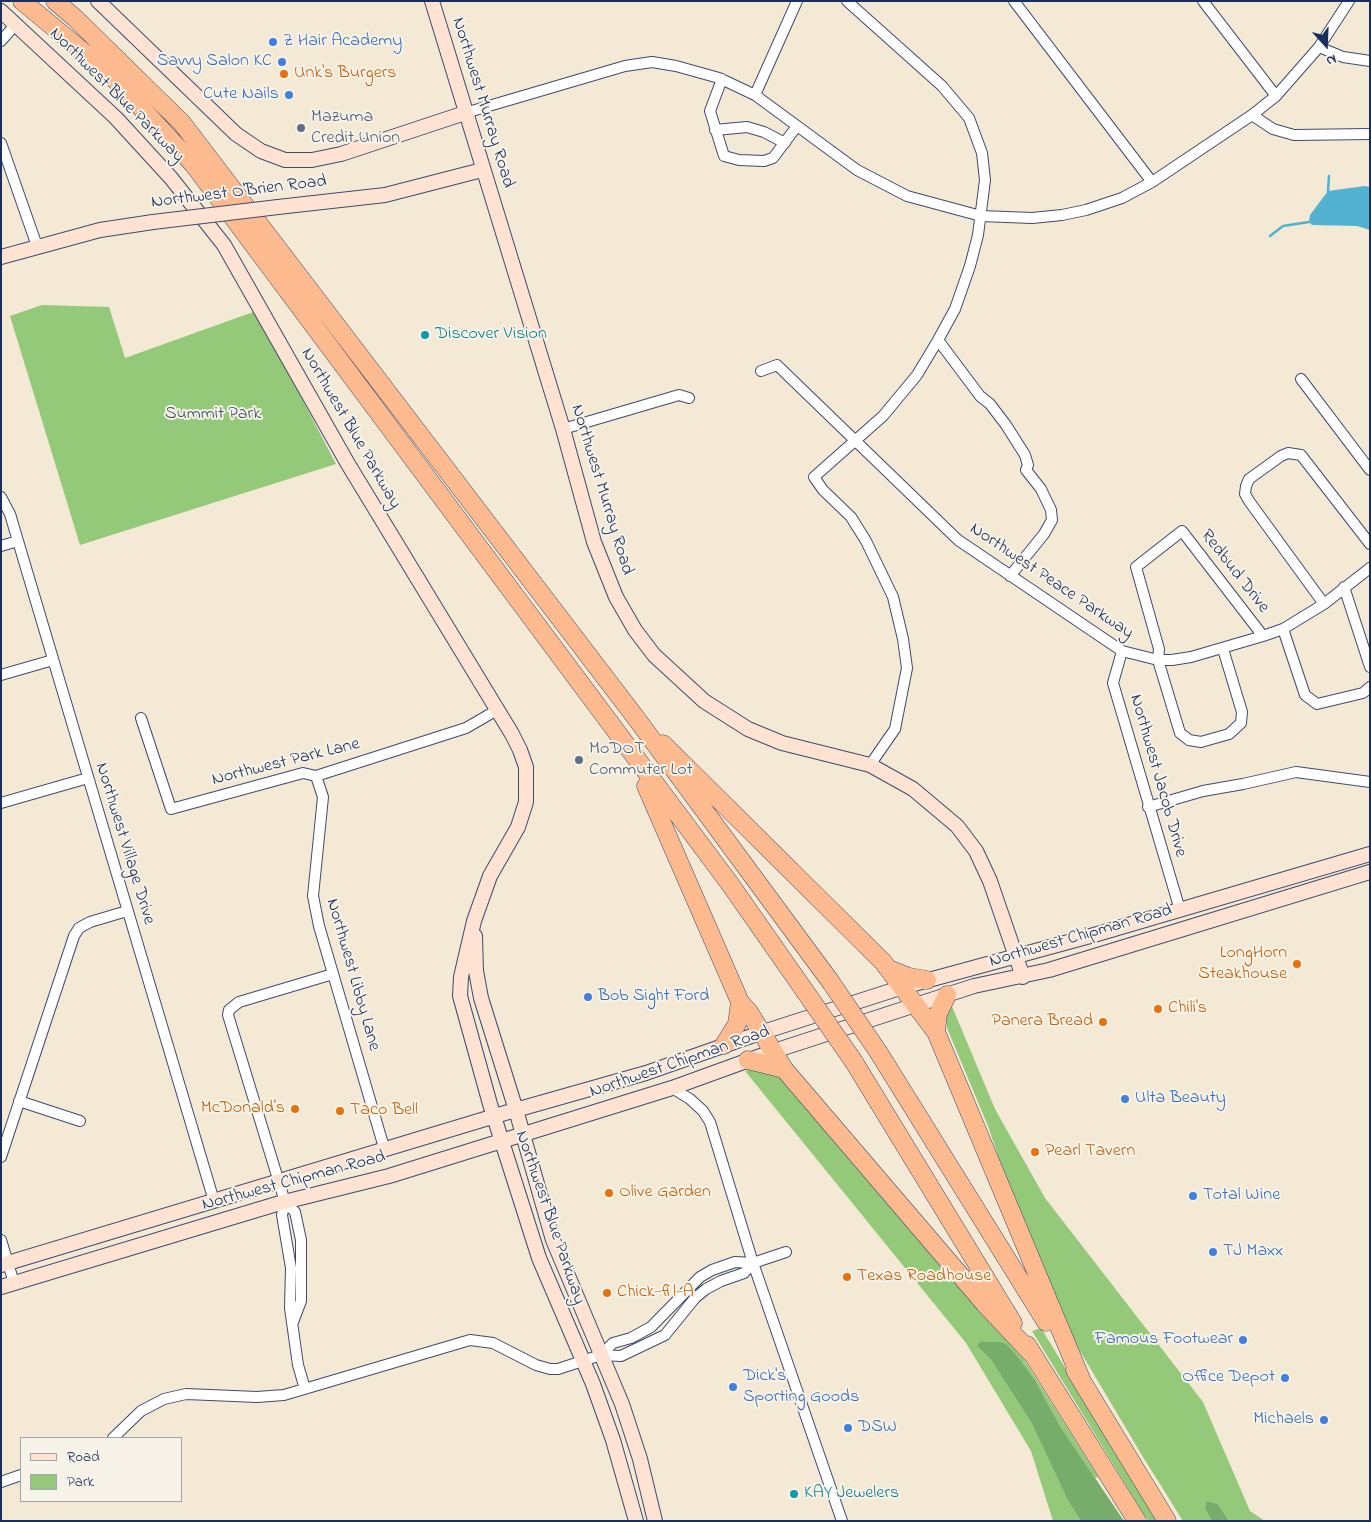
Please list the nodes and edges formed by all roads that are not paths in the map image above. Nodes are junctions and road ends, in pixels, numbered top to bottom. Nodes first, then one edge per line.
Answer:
1 (22, 1) edge
2 (55, 1) edge
3 (98, 1) edge
4 (432, 1) edge
5 (797, 1) edge
6 (847, 1) edge
7 (1014, 1) edge
8 (1203, 1) edge
9 (1349, 1) edge
10 (1, 11) edge
11 (16, 24) junction
12 (1, 41) edge
13 (1319, 47) junction
14 (1370, 61) edge
15 (722, 79) junction
16 (755, 95) junction
17 (1276, 96) junction
18 (465, 113) junction
19 (1252, 114) junction
20 (797, 126) junction
21 (715, 130) junction
22 (1370, 134) edge
23 (1, 143) edge
24 (785, 143) junction
25 (482, 170) junction
26 (1152, 182) junction
27 (981, 216) junction
28 (37, 246) junction
29 (1, 257) edge
30 (938, 340) junction
31 (761, 371) dead end
32 (1301, 379) dead end
33 (689, 398) dead end
34 (563, 429) junction
35 (857, 442) junction
36 (1370, 470) edge
37 (1, 497) edge
38 (18, 541) junction
39 (1370, 544) edge
40 (1, 546) edge
41 (1370, 568) edge
42 (1010, 576) junction
43 (1344, 587) junction
44 (1324, 604) junction
45 (1283, 629) junction
46 (1263, 636) junction
47 (1223, 648) junction
48 (1122, 651) junction
49 (53, 660) junction
50 (1158, 660) junction
51 (1370, 666) edge
52 (1, 675) edge
53 (1370, 688) edge
54 (497, 710) junction
55 (141, 718) dead end
56 (636, 718) junction
57 (630, 751) junction
58 (870, 766) junction
59 (316, 776) junction
60 (88, 778) junction
61 (1370, 782) edge
62 (1, 804) edge
63 (1148, 807) junction
64 (1370, 854) edge
65 (1370, 872) edge
66 (1180, 910) junction
67 (127, 911) junction
68 (474, 921) junction
69 (1155, 936) junction
70 (1016, 957) junction
71 (889, 969) junction
72 (333, 974) junction
73 (1023, 977) junction
74 (927, 980) junction
75 (903, 987) junction
76 (947, 995) junction
77 (740, 1002) junction
78 (916, 1006) junction
79 (936, 1032) junction
80 (760, 1033) junction
81 (724, 1046) junction
82 (774, 1051) junction
83 (748, 1060) junction
84 (784, 1069) junction
85 (672, 1088) junction
86 (20, 1101) junction
87 (516, 1110) junction
88 (494, 1117) junction
89 (80, 1121) dead end
90 (523, 1134) junction
91 (502, 1141) junction
92 (385, 1151) junction
93 (1, 1157) edge
94 (280, 1182) junction
95 (214, 1201) junction
96 (285, 1202) junction
97 (1, 1240) edge
98 (786, 1252) dead end
99 (753, 1263) junction
100 (5, 1264) edge
101 (8, 1285) edge
102 (1032, 1354) junction
103 (601, 1355) junction
104 (583, 1361) junction
105 (1081, 1379) junction
106 (305, 1389) junction
107 (114, 1437) edge
108 (20, 1475) edge
109 (1, 1482) edge
110 (636, 1521) edge
111 (655, 1521) edge
112 (842, 1521) edge
113 (1137, 1521) edge
114 (1167, 1521) edge

1 - 57 highway
2 - 56 highway
3 - 18 street, Northwest O'Brien Road
4 - 18 street, Northwest Murray Road
5 - 16 street
6 - 27 street
7 - 26 street
8 - 17 street
9 - 13 street, Northwest O'Brien Road
10 - 11 street, Northwest Blue Parkway
11 - 12 street
11 - 54 street, Northwest Blue Parkway
13 - 14 street
13 - 17 street, Northwest O'Brien Road
15 - 16 street, Northwest O'Brien Road
15 - 18 street, Northwest O'Brien Road
15 - 21 street
16 - 20 street, Northwest O'Brien Road
17 - 19 street, Northwest O'Brien Road
18 - 25 street, Northwest Murray Road
19 - 22 street
19 - 26 street, Northwest O'Brien Road
20 - 24 street
20 - 27 street, Northwest O'Brien Road
21 - 24 street
21 - 24 street
23 - 28 street
25 - 28 street, Northwest O'Brien Road, bridge
25 - 34 street, Northwest Murray Road
26 - 27 street, Northwest O'Brien Road
27 - 30 street
28 - 29 street, Northwest O'Brien Road
30 - 35 street
30 - 42 street
31 - 35 street, Northwest Peace Parkway
32 - 36 street
33 - 34 street
34 - 58 street, Northwest Murray Road
35 - 42 street, Northwest Peace Parkway
35 - 58 street
37 - 38 street, Northwest Village Drive
38 - 40 street
38 - 49 street, Northwest Village Drive
39 - 44 street
41 - 43 street, Northwest Peace Parkway
42 - 48 street, Northwest Peace Parkway
43 - 44 street, Northwest Peace Parkway
43 - 51 street
44 - 45 street, Northwest Peace Parkway
45 - 46 street, Northwest Peace Parkway
45 - 53 street
46 - 47 street, Northwest Peace Parkway
46 - 50 street, Redbud Drive
47 - 50 street, Northwest Peace Parkway
47 - 50 street
48 - 50 street, Northwest Peace Parkway
48 - 63 street, Northwest Jacob Drive
49 - 52 street
49 - 60 street, Northwest Village Drive
54 - 59 street, Northwest Park Lane
54 - 68 street, Northwest Blue Parkway
55 - 59 street, Northwest Park Lane
56 - 71 highway
56 - 105 highway, bridge
57 - 77 highway
57 - 102 highway, bridge
58 - 70 street, Northwest Murray Road
59 - 72 street, Northwest Libby Lane
60 - 62 street
60 - 67 street, Northwest Village Drive
61 - 63 street
63 - 66 street, Northwest Jacob Drive
64 - 66 street, Northwest Chipman Road
65 - 69 street, Northwest Chipman Road
66 - 69 street
66 - 70 street, Northwest Chipman Road
67 - 86 street
67 - 95 street, Northwest Village Drive
68 - 87 street, Northwest Blue Parkway
68 - 88 street, Northwest Blue Parkway
69 - 73 street, Northwest Chipman Road
70 - 73 street, Northwest Murray Road
70 - 74 street, Northwest Chipman Road
71 - 74 highway
71 - 75 highway
72 - 92 street, Northwest Libby Lane
72 - 94 street
73 - 76 street, Northwest Chipman Road
74 - 75 street, Northwest Chipman Road
75 - 78 highway
75 - 80 street, Northwest Chipman Road
76 - 78 street, Northwest Chipman Road
76 - 79 highway
77 - 80 highway
77 - 81 highway
78 - 79 highway
78 - 82 street, Northwest Chipman Road
79 - 105 highway
80 - 81 street, Northwest Chipman Road
80 - 82 highway
81 - 87 street, Northwest Chipman Road
82 - 83 street, Northwest Chipman Road
82 - 84 highway
83 - 84 highway
83 - 85 street, Northwest Chipman Road
84 - 102 highway
85 - 90 street, Northwest Chipman Road
85 - 99 street
86 - 89 street
86 - 93 street
87 - 88 street, Northwest Chipman Road
87 - 90 street, Northwest Blue Parkway
88 - 91 street, Northwest Blue Parkway
88 - 92 street, Northwest Chipman Road
90 - 91 street, Northwest Chipman Road
90 - 103 street, Northwest Blue Parkway
91 - 96 street, Northwest Chipman Road
91 - 104 street, Northwest Blue Parkway
92 - 94 street, Northwest Chipman Road
94 - 95 street, Northwest Chipman Road
94 - 96 street
95 - 100 street, Northwest Chipman Road
96 - 101 street, Northwest Chipman Road
96 - 106 street
97 - 100 street
98 - 99 street
99 - 103 street
99 - 103 street
99 - 112 street
100 - 101 street
102 - 113 highway
103 - 104 street
103 - 111 street, Northwest Blue Parkway
104 - 106 street
104 - 110 street, Northwest Blue Parkway
105 - 114 highway
106 - 107 street
108 - 109 street

